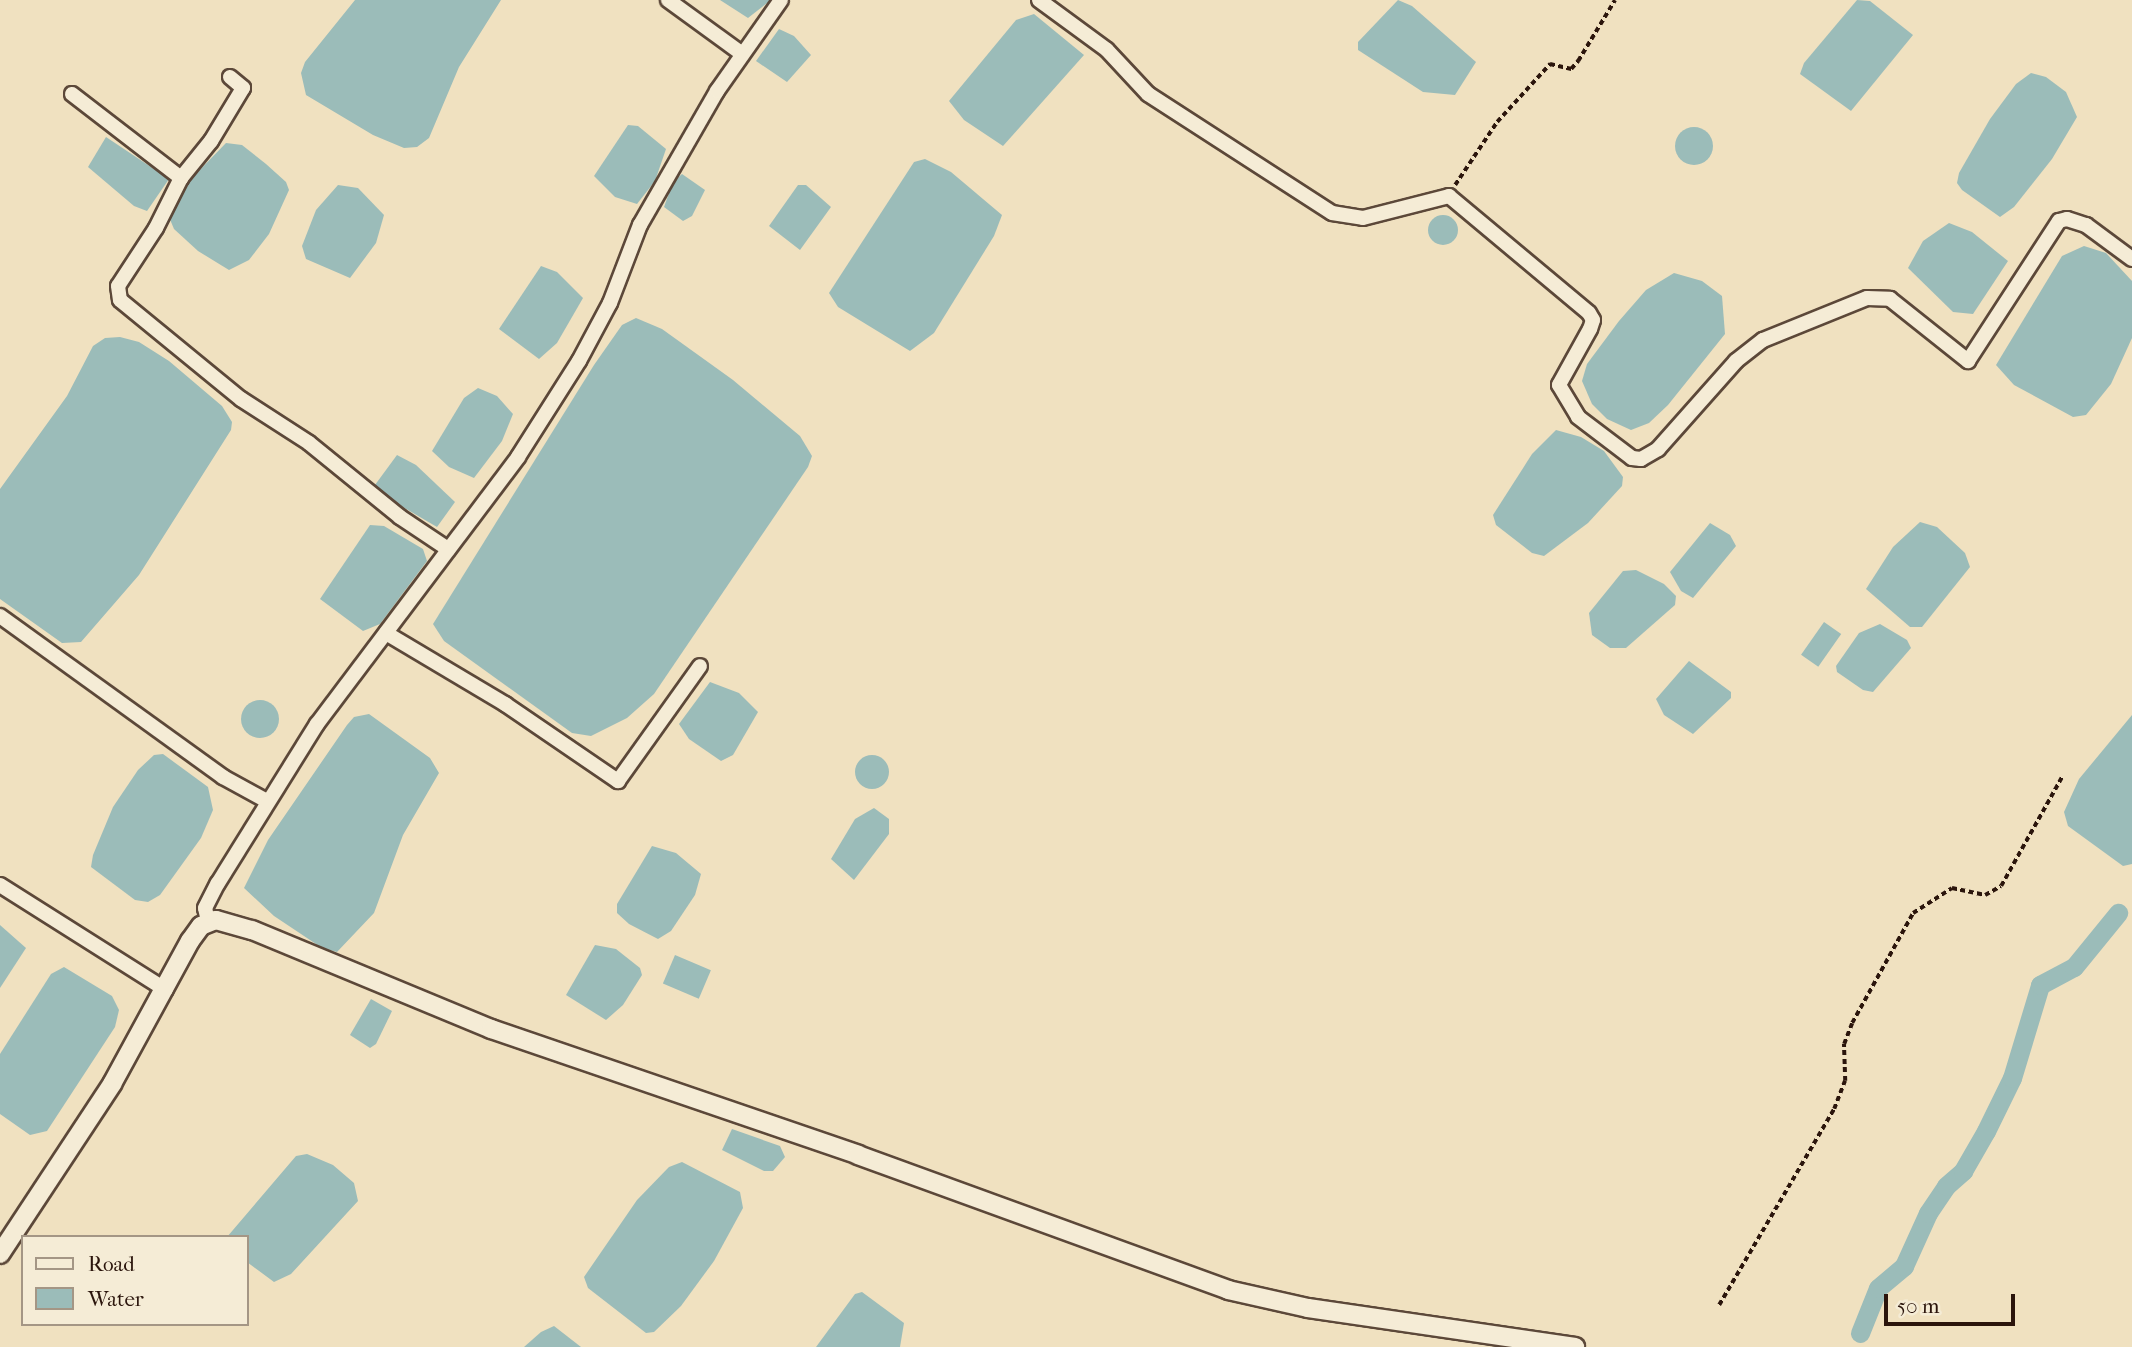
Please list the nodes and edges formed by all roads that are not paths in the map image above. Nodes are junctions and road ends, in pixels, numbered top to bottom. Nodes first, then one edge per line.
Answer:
1 (668, 0) edge
2 (781, 0) edge
3 (1039, 0) edge
4 (741, 53) junction
5 (230, 77) dead end
6 (72, 94) dead end
7 (181, 178) junction
8 (2132, 259) edge
9 (448, 549) junction
10 (0, 616) edge
11 (386, 633) junction
12 (700, 666) dead end
13 (267, 801) junction
14 (0, 885) edge
15 (208, 921) junction
16 (166, 990) junction
17 (0, 1254) edge
18 (1575, 1347) edge

1 - 4 street
2 - 4 street
3 - 8 street
4 - 9 street
5 - 7 street
6 - 7 street
7 - 9 street
9 - 11 street
10 - 13 street
11 - 12 street
11 - 13 street
13 - 15 street
14 - 16 street
15 - 16 street
15 - 18 street
16 - 17 street

